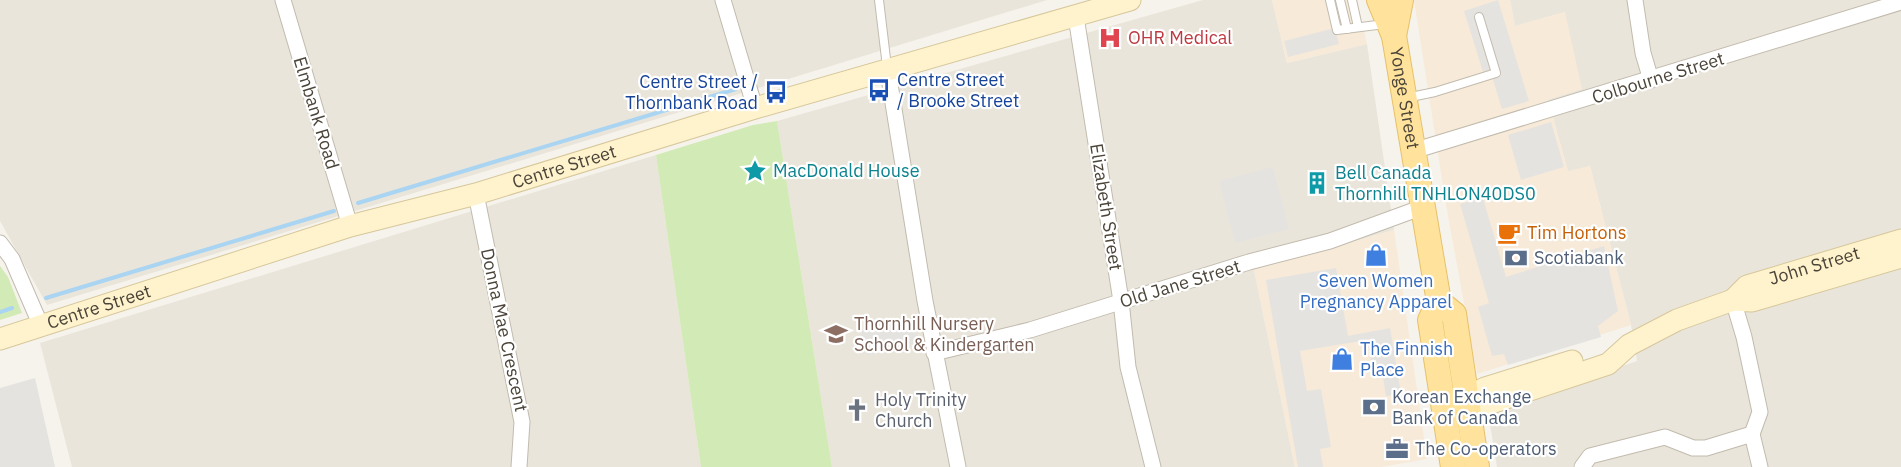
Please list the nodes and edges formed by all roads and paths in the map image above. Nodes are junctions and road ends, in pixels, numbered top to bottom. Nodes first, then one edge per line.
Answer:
1 (283, 0) edge
2 (723, 0) edge
3 (879, 0) edge
4 (1130, 0) edge
5 (1330, 0) edge
6 (1340, 0) edge
7 (1352, 0) edge
8 (1379, 0) edge
9 (1401, 0) edge
10 (1635, 0) edge
11 (1901, 2) edge
12 (1076, 17) junction
13 (1479, 17) dead end
14 (1358, 27) junction
15 (1347, 29) junction
16 (1392, 30) junction
17 (888, 72) junction
18 (1651, 80) junction
19 (1405, 98) junction
20 (756, 108) junction
21 (1413, 151) junction
22 (476, 194) junction
23 (1423, 207) junction
24 (350, 226) junction
25 (1901, 240) edge
26 (0, 243) edge
27 (1901, 257) edge
28 (1733, 300) junction
29 (1121, 302) junction
30 (1439, 302) junction
31 (41, 326) junction
32 (0, 339) edge
33 (934, 353) junction
34 (1467, 398) junction
35 (1442, 405) junction
36 (1752, 434) junction
37 (519, 467) edge
38 (958, 467) edge
39 (1153, 467) edge
40 (1453, 467) edge
41 (1477, 467) edge
42 (1582, 467) edge
43 (1760, 467) edge

1 - 24 street, Elmbank Road
2 - 20 street
3 - 17 lane
4 - 12 main road, Centre Street
5 - 15 lane
6 - 15 lane
7 - 14 lane
8 - 16 main road, Yonge Street
9 - 16 main road, Yonge Street
10 - 18 street
11 - 18 street, Colbourne Street
12 - 17 main road, Centre Street
12 - 29 street, Elizabeth Street
13 - 19 lane
14 - 15 lane
14 - 16 lane
16 - 19 main road, Yonge Street
17 - 20 main road, Centre Street
17 - 33 street
18 - 21 street, Colbourne Street
19 - 21 main road, Yonge Street
20 - 22 main road, Centre Street
21 - 23 main road, Yonge Street
22 - 24 main road, Centre Street
22 - 37 street, Donna Mae Crescent
23 - 29 street, Old Jane Street
23 - 30 main road, Yonge Street
24 - 31 main road, Centre Street
25 - 28 main road, John Street
26 - 31 street
27 - 28 main road, John Street
28 - 34 main road, John Street
28 - 36 street
29 - 33 street, Old Jane Street
29 - 39 street, Elizabeth Street
30 - 34 main road, Yonge Street
30 - 35 main road, Yonge Street
31 - 32 main road, Centre Street
33 - 38 street
34 - 35 main road, John Street
34 - 41 main road, Yonge Street
35 - 40 main road, Yonge Street
36 - 42 street
36 - 43 street

